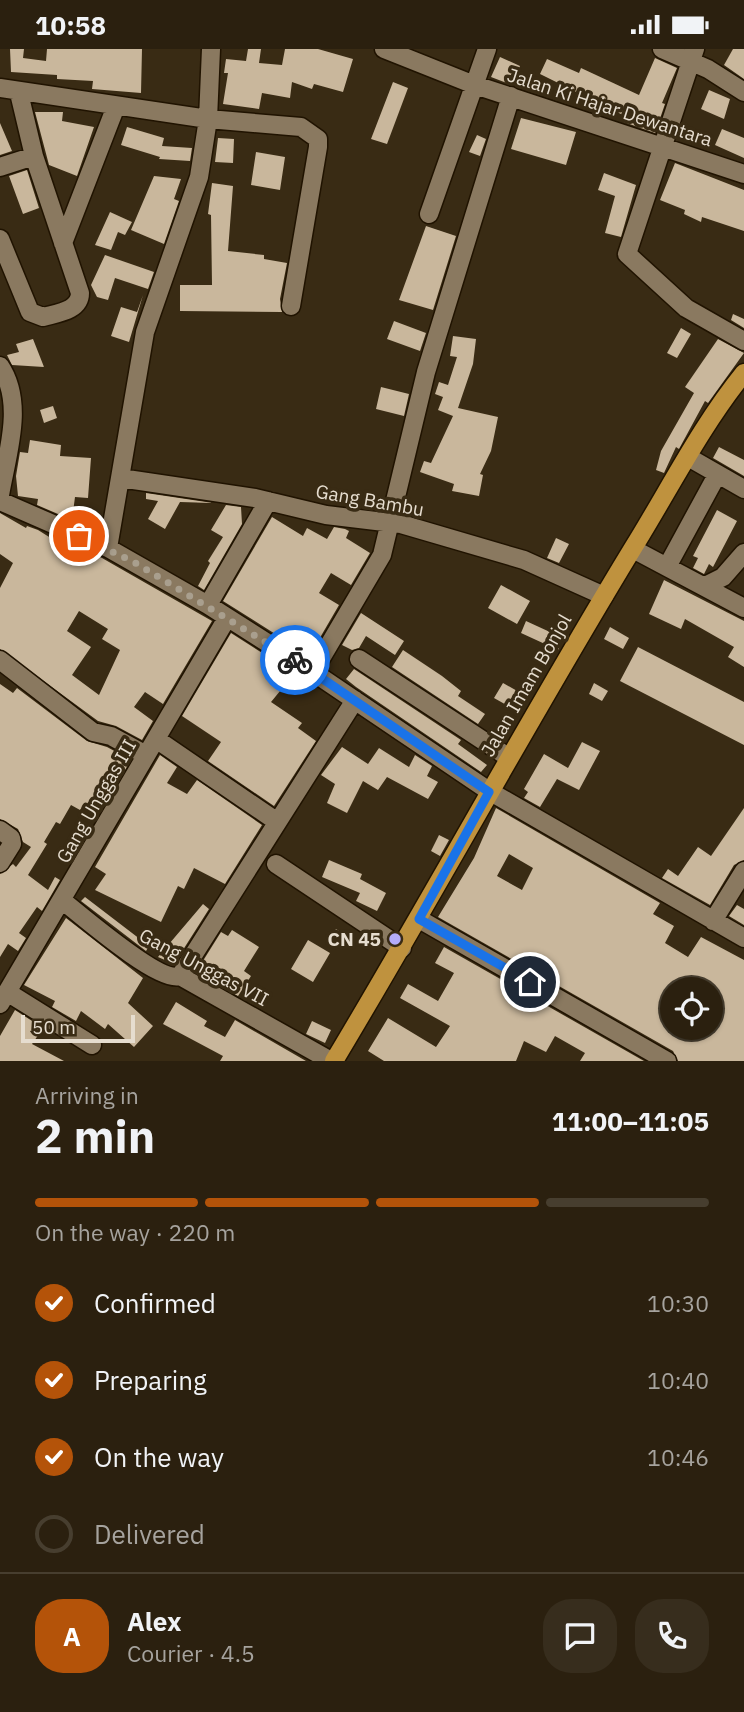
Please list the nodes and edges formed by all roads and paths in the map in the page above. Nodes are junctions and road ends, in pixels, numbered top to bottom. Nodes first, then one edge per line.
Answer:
1 (211, 49) edge
2 (384, 49) edge
3 (487, 49) edge
4 (662, 49) edge
5 (693, 54) edge
6 (472, 84) junction
7 (0, 88) edge
8 (744, 92) edge
9 (19, 93) junction
10 (511, 96) junction
11 (116, 106) junction
12 (208, 119) junction
13 (663, 147) junction
14 (34, 156) junction
15 (0, 167) edge
16 (744, 174) edge
17 (429, 214) dead end
18 (0, 239) edge
19 (62, 243) junction
20 (291, 306) dead end
21 (744, 341) edge
22 (0, 366) edge
23 (744, 373) edge
24 (688, 457) junction
25 (717, 475) junction
26 (120, 478) junction
27 (744, 489) edge
28 (0, 495) edge
29 (0, 501) edge
30 (268, 501) junction
31 (390, 521) junction
32 (108, 548) junction
33 (633, 549) junction
34 (744, 553) edge
35 (668, 565) junction
36 (705, 586) junction
37 (604, 596) junction
38 (208, 605) junction
39 (744, 608) edge
40 (227, 618) junction
41 (359, 659) dead end
42 (0, 660) edge
43 (313, 672) junction
44 (355, 700) junction
45 (156, 739) junction
46 (146, 755) junction
47 (508, 757) junction
48 (489, 792) junction
49 (276, 821) junction
50 (0, 830) edge
51 (0, 863) edge
52 (276, 864) dead end
53 (744, 871) edge
54 (63, 901) junction
55 (419, 919) junction
56 (713, 921) junction
57 (744, 937) edge
58 (402, 948) junction
59 (180, 976) junction
60 (4, 998) edge
61 (92, 1045) dead end
62 (332, 1061) edge
63 (667, 1061) edge

1 - 12 street
2 - 6 street, Jalan Ki Hajar Dewantara
3 - 6 street
4 - 5 street
5 - 8 street
5 - 13 street
6 - 10 street, Jalan Ki Hajar Dewantara
6 - 17 street
7 - 9 street
9 - 11 street
9 - 14 street
10 - 13 street, Jalan Ki Hajar Dewantara
10 - 31 street
11 - 12 street
11 - 19 street
12 - 20 street
12 - 26 street
13 - 16 street, Jalan Ki Hajar Dewantara
13 - 21 street
14 - 15 street
14 - 19 street
18 - 19 street
22 - 28 street
23 - 24 main road, Jalan Imam Bonjol
24 - 25 street
24 - 33 main road, Jalan Imam Bonjol
25 - 27 street
25 - 35 street
26 - 30 street, Gang Bambu
26 - 32 street
29 - 32 street
30 - 31 street, Gang Bambu
30 - 38 street
31 - 37 street, Gang Bambu
31 - 43 street
32 - 38 street
33 - 35 street
33 - 37 main road, Jalan Imam Bonjol
34 - 36 street
35 - 36 street
36 - 39 street
37 - 47 main road, Jalan Imam Bonjol
38 - 40 street
40 - 43 street
40 - 45 street, Gang Unggas III
41 - 47 street
42 - 46 street
43 - 44 street
44 - 48 street
44 - 49 street
45 - 46 street, Gang Unggas III
45 - 49 street
46 - 54 street, Gang Unggas III
47 - 48 main road, Jalan Imam Bonjol
48 - 55 main road, Jalan Imam Bonjol
48 - 56 street
49 - 59 street
50 - 51 street
52 - 58 street
53 - 56 street
54 - 59 street, Gang Unggas VII
54 - 60 street, Gang Unggas III
55 - 58 main road, Jalan Imam Bonjol
55 - 63 street
56 - 57 street
58 - 62 main road, Jalan Imam Bonjol
59 - 62 street, Gang Unggas VII
60 - 61 street

